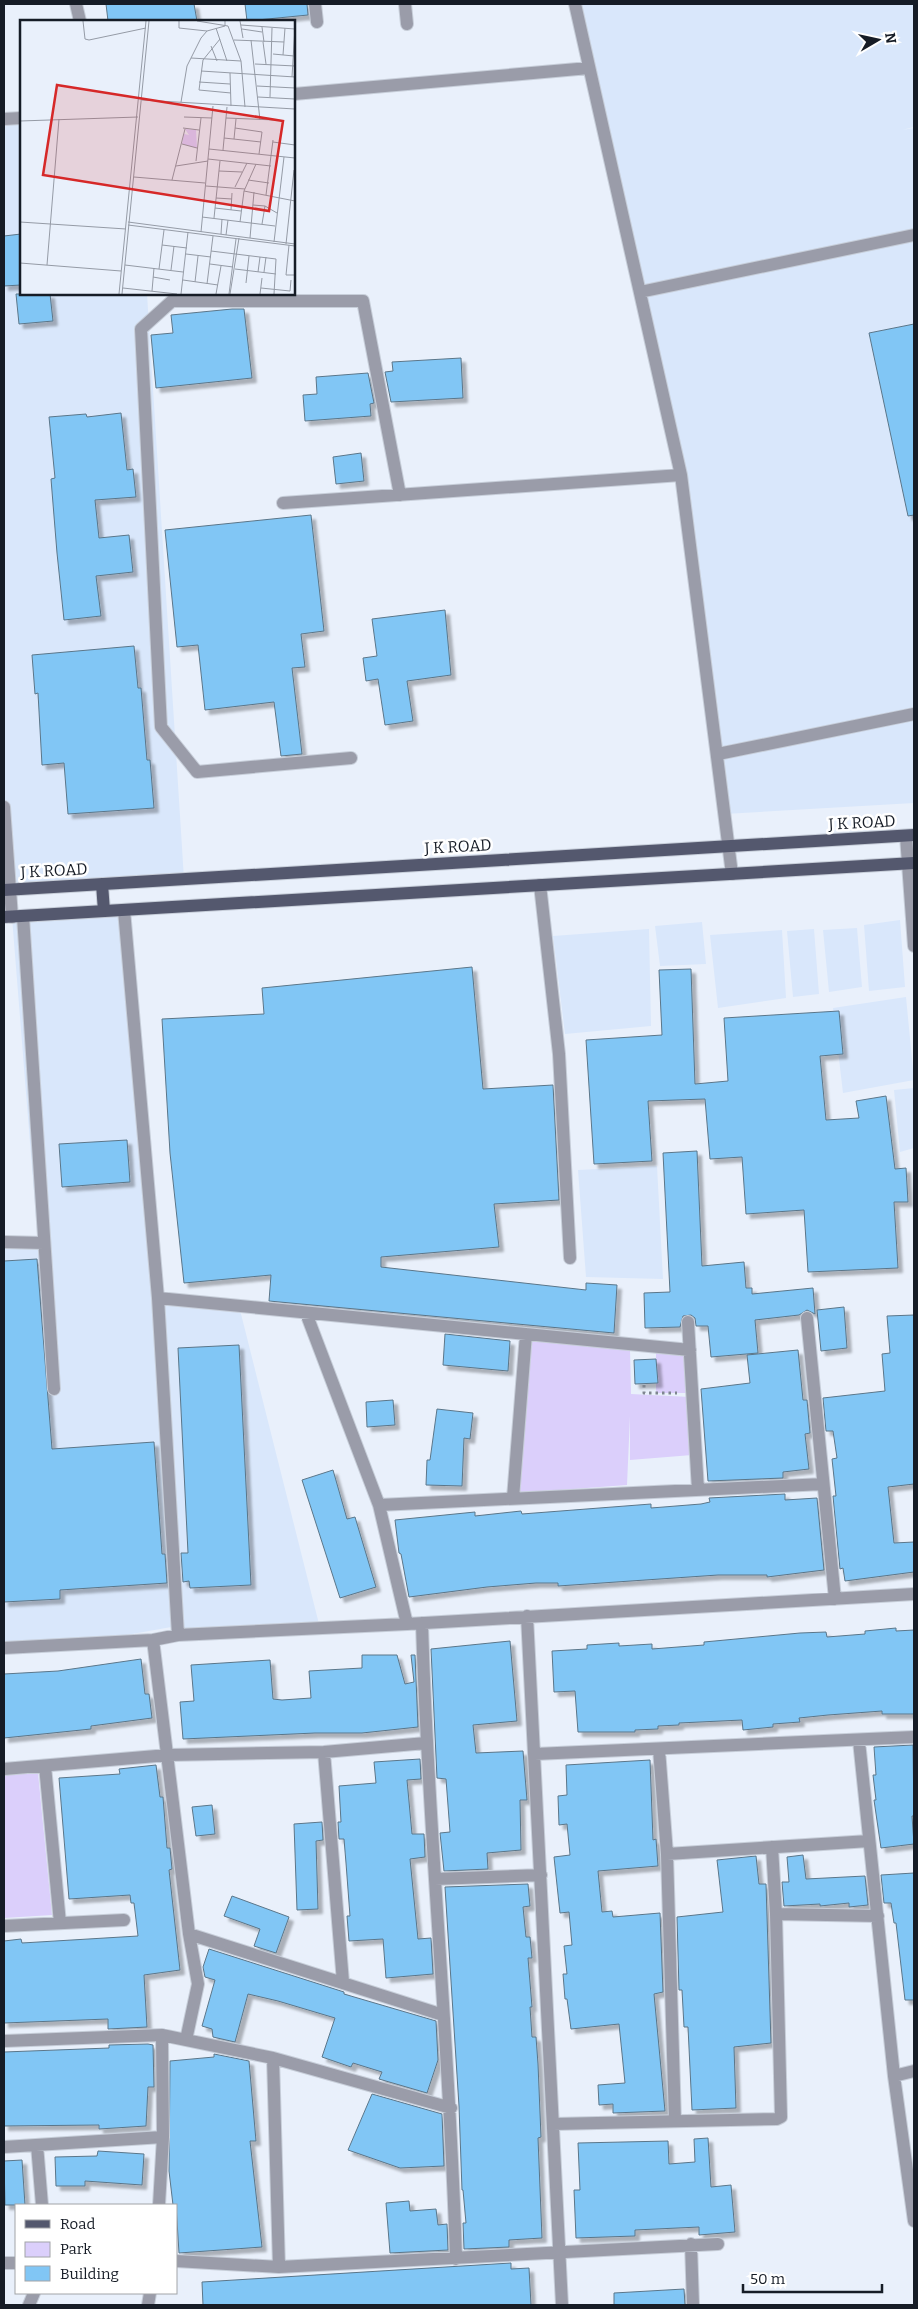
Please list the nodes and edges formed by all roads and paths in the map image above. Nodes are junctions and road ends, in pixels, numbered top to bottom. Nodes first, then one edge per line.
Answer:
1 (76, 4) edge
2 (315, 4) edge
3 (405, 4) edge
4 (575, 4) edge
5 (80, 20) edge
6 (317, 22) dead end
7 (407, 24) dead end
8 (589, 68) junction
9 (295, 94) edge
10 (20, 118) edge
11 (4, 119) edge
12 (914, 235) edge
13 (640, 292) junction
14 (682, 476) junction
15 (400, 495) junction
16 (283, 503) dead end
17 (914, 714) edge
18 (718, 754) junction
19 (352, 758) dead end
20 (4, 814) edge
21 (910, 836) edge
22 (729, 846) junction
23 (911, 863) edge
24 (732, 874) junction
25 (102, 884) junction
26 (540, 885) junction
27 (7, 889) edge
28 (124, 910) junction
29 (104, 912) junction
30 (13, 917) edge
31 (914, 946) edge
32 (4, 1242) edge
33 (44, 1243) junction
34 (570, 1258) dead end
35 (158, 1298) junction
36 (306, 1313) junction
37 (807, 1318) dead end
38 (688, 1322) dead end
39 (526, 1334) junction
40 (690, 1350) junction
41 (644, 1385) dead end
42 (54, 1390) dead end
43 (670, 1393) dead end
44 (824, 1484) junction
45 (698, 1490) junction
46 (513, 1498) junction
47 (379, 1505) junction
48 (914, 1594) edge
49 (835, 1598) junction
50 (527, 1616) junction
51 (422, 1623) junction
52 (407, 1624) junction
53 (178, 1635) junction
54 (153, 1640) junction
55 (4, 1648) edge
56 (914, 1737) edge
57 (859, 1740) junction
58 (426, 1743) junction
59 (659, 1749) junction
60 (324, 1752) junction
61 (535, 1754) junction
62 (168, 1755) junction
63 (45, 1766) junction
64 (4, 1769) edge
65 (869, 1841) junction
66 (772, 1847) junction
67 (667, 1854) junction
68 (541, 1875) junction
69 (434, 1879) junction
70 (776, 1914) junction
71 (878, 1916) junction
72 (124, 1920) dead end
73 (60, 1923) junction
74 (4, 1926) edge
75 (189, 1934) junction
76 (343, 1982) junction
77 (443, 2016) junction
78 (162, 2035) junction
79 (186, 2040) junction
80 (4, 2041) edge
81 (273, 2058) junction
82 (914, 2071) edge
83 (894, 2076) junction
84 (451, 2108) junction
85 (674, 2121) junction
86 (553, 2124) junction
87 (163, 2137) junction
88 (36, 2145) junction
89 (4, 2147) edge
90 (42, 2204) edge
91 (159, 2204) edge
92 (914, 2221) edge
93 (691, 2244) junction
94 (718, 2244) dead end
95 (559, 2251) junction
96 (456, 2259) junction
97 (178, 2262) edge
98 (279, 2267) junction
99 (562, 2305) edge
100 (693, 2305) edge

1 - 5 street
2 - 6 street
3 - 7 street
4 - 8 street
8 - 9 street
8 - 13 street
10 - 11 street
12 - 13 street
13 - 14 street
14 - 15 street
14 - 18 street
15 - 16 street
15 - 19 street
17 - 18 street
18 - 22 street
20 - 27 street
21 - 22 main road, J K ROAD
21 - 23 street
22 - 24 street
22 - 25 main road, J K ROAD
23 - 24 main road
23 - 31 street
24 - 26 main road
25 - 27 main road, J K ROAD
25 - 29 main road
26 - 28 main road
26 - 34 street
27 - 30 street
28 - 29 main road
28 - 35 street
29 - 30 main road
30 - 33 street
32 - 33 street
33 - 42 street
35 - 36 street
35 - 53 street
36 - 39 street
36 - 47 street
37 - 44 street
38 - 40 street
39 - 40 street
39 - 46 street
40 - 45 street
41 - 43 path
44 - 45 street
44 - 49 street
45 - 46 street
46 - 47 street
47 - 52 street
48 - 49 street
49 - 50 street
50 - 51 street
50 - 61 street
51 - 52 street
51 - 58 street
52 - 53 street
53 - 54 street
54 - 55 street
54 - 62 street
56 - 57 street
57 - 59 street
57 - 65 street
58 - 60 street
58 - 69 street
59 - 61 street
59 - 67 street
60 - 62 street
60 - 76 street
61 - 68 street
62 - 63 street
62 - 75 street
63 - 64 street
63 - 73 street
65 - 66 street
65 - 71 street
66 - 67 street
66 - 70 street
67 - 85 street
68 - 69 street
68 - 86 street
69 - 77 street
70 - 71 street
70 - 85 street
71 - 83 street
72 - 73 street
73 - 74 street
75 - 76 street
75 - 79 street
76 - 77 street
77 - 84 street
78 - 79 street
78 - 80 street
78 - 87 street
79 - 81 street
81 - 84 street
81 - 98 street
82 - 83 street
83 - 92 street
84 - 96 street
85 - 86 street
86 - 95 street
87 - 88 street
87 - 91 street
88 - 89 street
88 - 90 street
93 - 94 street
93 - 95 street
93 - 100 street
95 - 96 street
95 - 99 street
96 - 98 street
97 - 98 street

